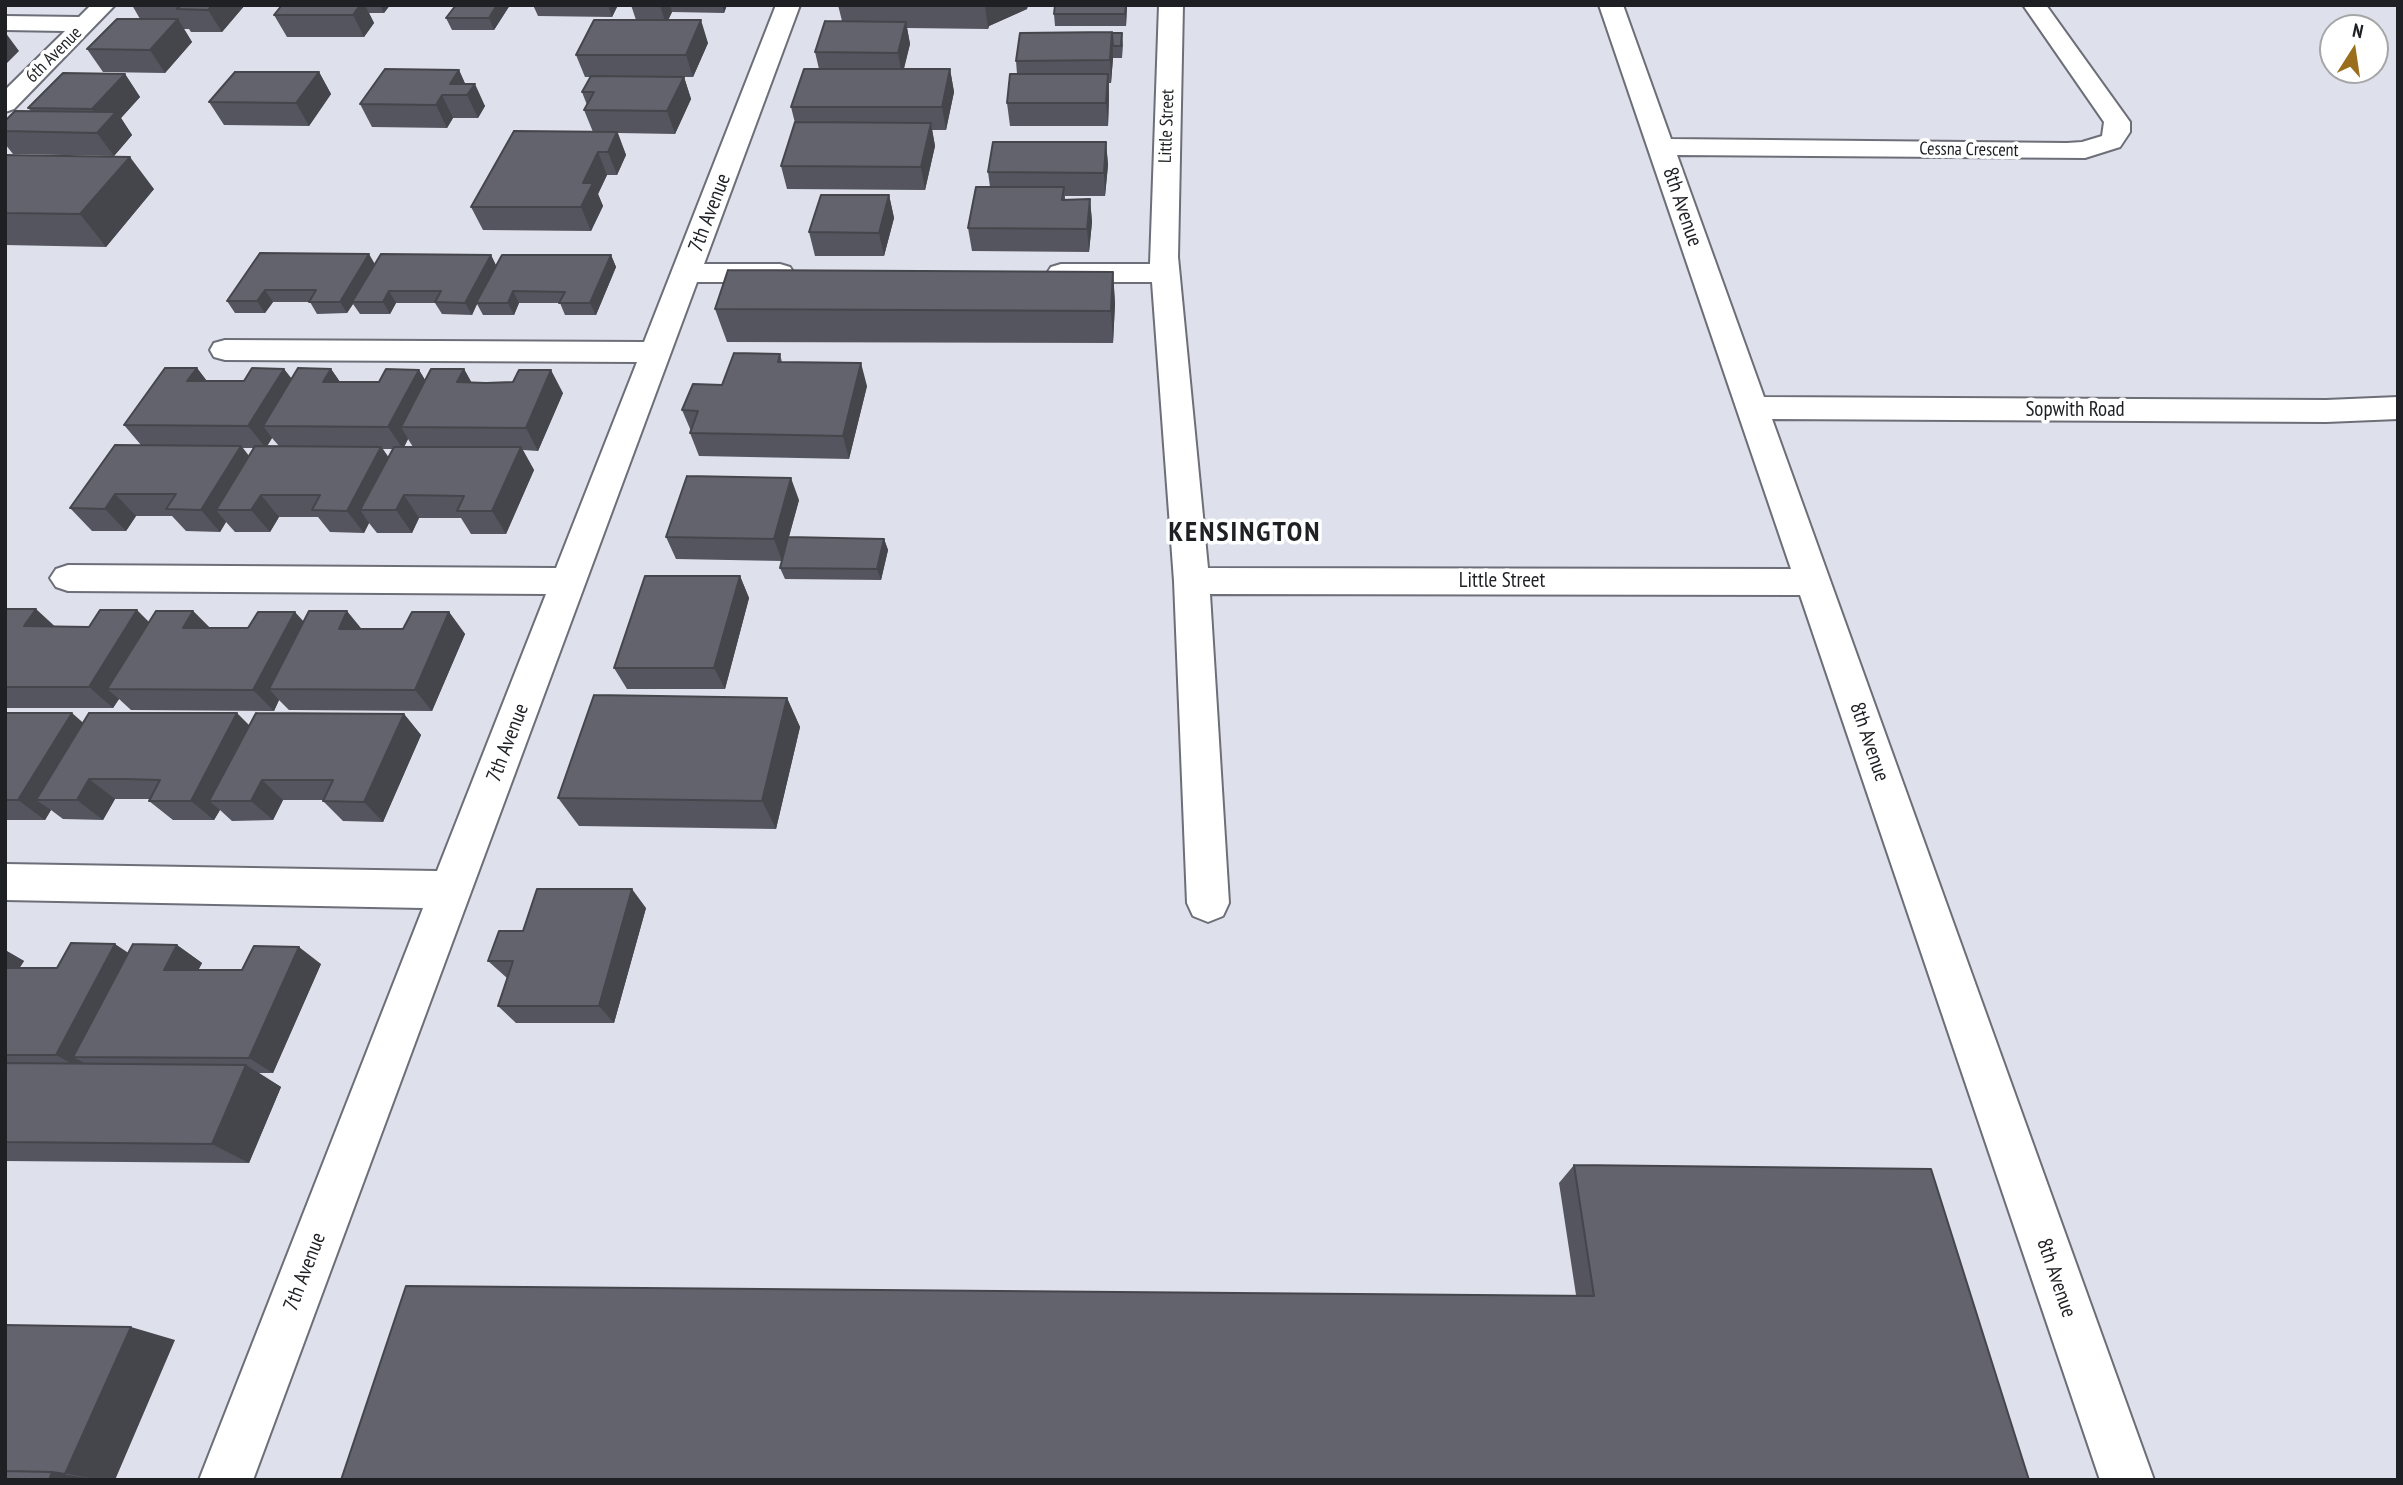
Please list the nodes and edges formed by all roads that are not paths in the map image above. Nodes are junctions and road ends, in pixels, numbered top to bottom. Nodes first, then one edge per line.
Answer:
1 (104, 5) edge
2 (788, 5) edge
3 (1171, 5) edge
4 (1611, 5) edge
5 (2034, 5) edge
6 (5, 23) edge
7 (85, 23) junction
8 (5, 104) edge
9 (1661, 147) junction
10 (688, 273) junction
11 (811, 273) edge
12 (1029, 273) edge
13 (1165, 273) junction
14 (225, 350) dead end
15 (657, 352) junction
16 (1752, 408) junction
17 (2398, 408) edge
18 (68, 578) dead end
19 (570, 581) junction
20 (1192, 581) junction
21 (1813, 582) junction
22 (5, 883) edge
23 (452, 890) junction
24 (1208, 903) dead end
25 (226, 1480) edge
26 (2127, 1480) edge

1 - 7 street, 6th Avenue
2 - 10 street, 7th Avenue
3 - 13 street, Little Street
4 - 9 street, 8th Avenue
5 - 9 street, Cessna Crescent
6 - 7 street
7 - 8 street, 6th Avenue
9 - 16 street, 8th Avenue
10 - 11 street
10 - 15 street, 7th Avenue
12 - 13 street
13 - 20 street, Little Street
14 - 15 street
15 - 19 street, 7th Avenue
16 - 17 street, Sopwith Road
16 - 21 street, 8th Avenue
18 - 19 street
19 - 23 street, 7th Avenue
20 - 21 street, Little Street
20 - 24 street, Little Street
21 - 26 street, 8th Avenue
22 - 23 street
23 - 25 street, 7th Avenue

